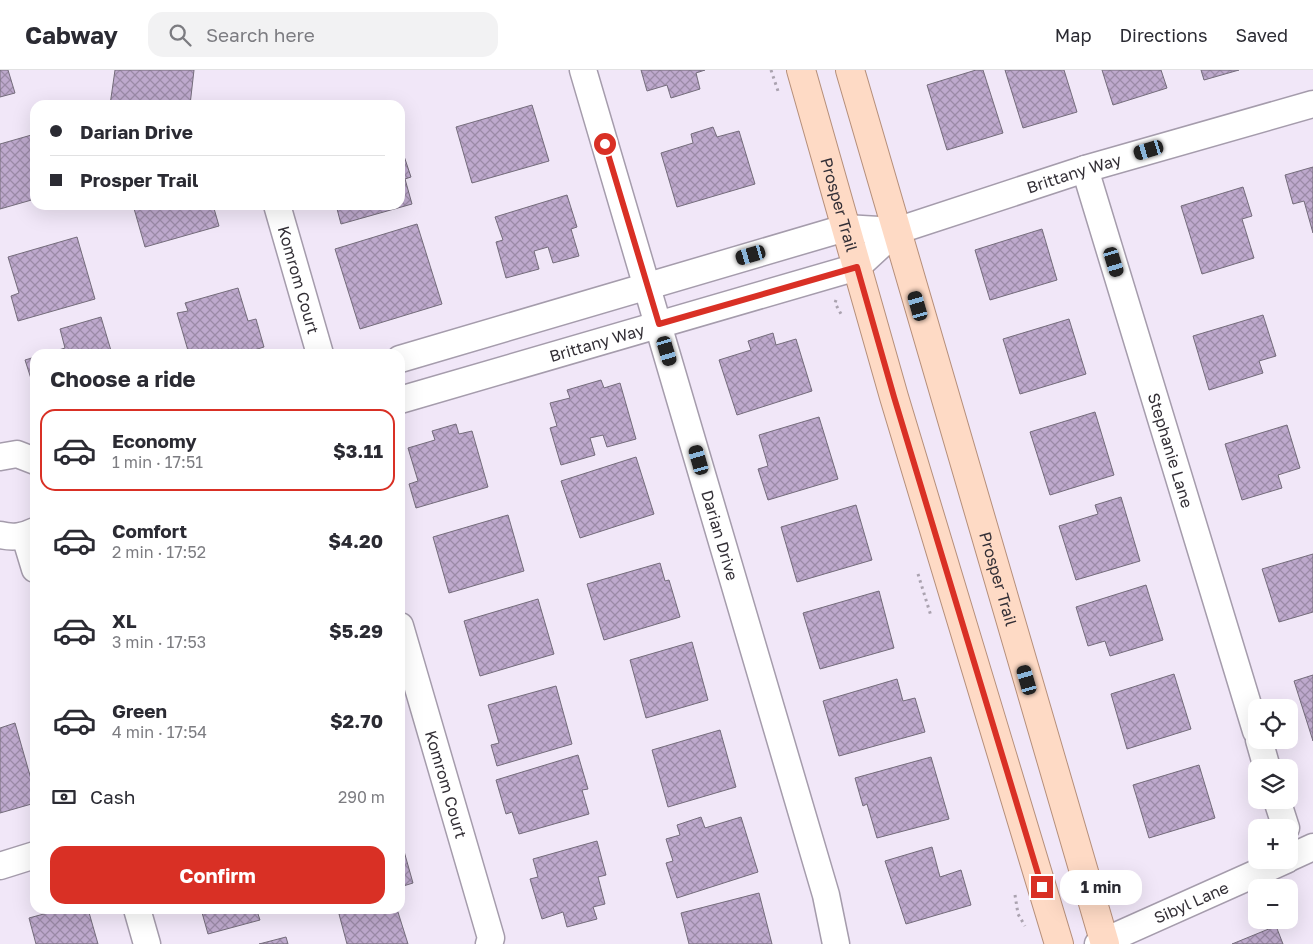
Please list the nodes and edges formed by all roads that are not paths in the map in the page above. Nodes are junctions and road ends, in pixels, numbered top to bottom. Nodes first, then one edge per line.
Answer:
1 (583, 70) edge
2 (801, 70) edge
3 (850, 70) edge
4 (1313, 104) edge
5 (1085, 169) junction
6 (278, 210) edge
7 (845, 228) junction
8 (896, 231) junction
9 (857, 267) junction
10 (648, 285) junction
11 (659, 324) junction
12 (319, 349) edge
13 (405, 358) edge
14 (405, 399) edge
15 (1, 453) edge
16 (30, 459) edge
17 (20, 534) edge
18 (30, 557) edge
19 (405, 643) edge
20 (1248, 705) edge
21 (30, 857) edge
22 (0, 866) edge
23 (1258, 869) edge
24 (138, 914) edge
25 (1102, 943) edge
26 (147, 944) edge
27 (489, 944) edge
28 (836, 944) edge
29 (1059, 944) edge

1 - 10 street, Darian Drive
2 - 7 main road, Prosper Trail
3 - 8 main road, Prosper Trail
4 - 5 street, Brittany Way
5 - 8 street, Brittany Way
5 - 20 street, Stephanie Lane
6 - 12 street, Komrom Court
7 - 8 street, Brittany Way
7 - 9 main road, Prosper Trail
7 - 10 street, Brittany Way
8 - 9 street, Brittany Way
8 - 25 main road, Prosper Trail
9 - 11 street, Brittany Way
9 - 29 main road, Prosper Trail
10 - 11 street, Darian Drive
10 - 13 street, Brittany Way
11 - 14 street, Brittany Way
11 - 28 street, Darian Drive
15 - 16 street
17 - 18 street
19 - 27 street, Komrom Court
21 - 22 street
23 - 25 street, Sibyl Lane
24 - 26 street

